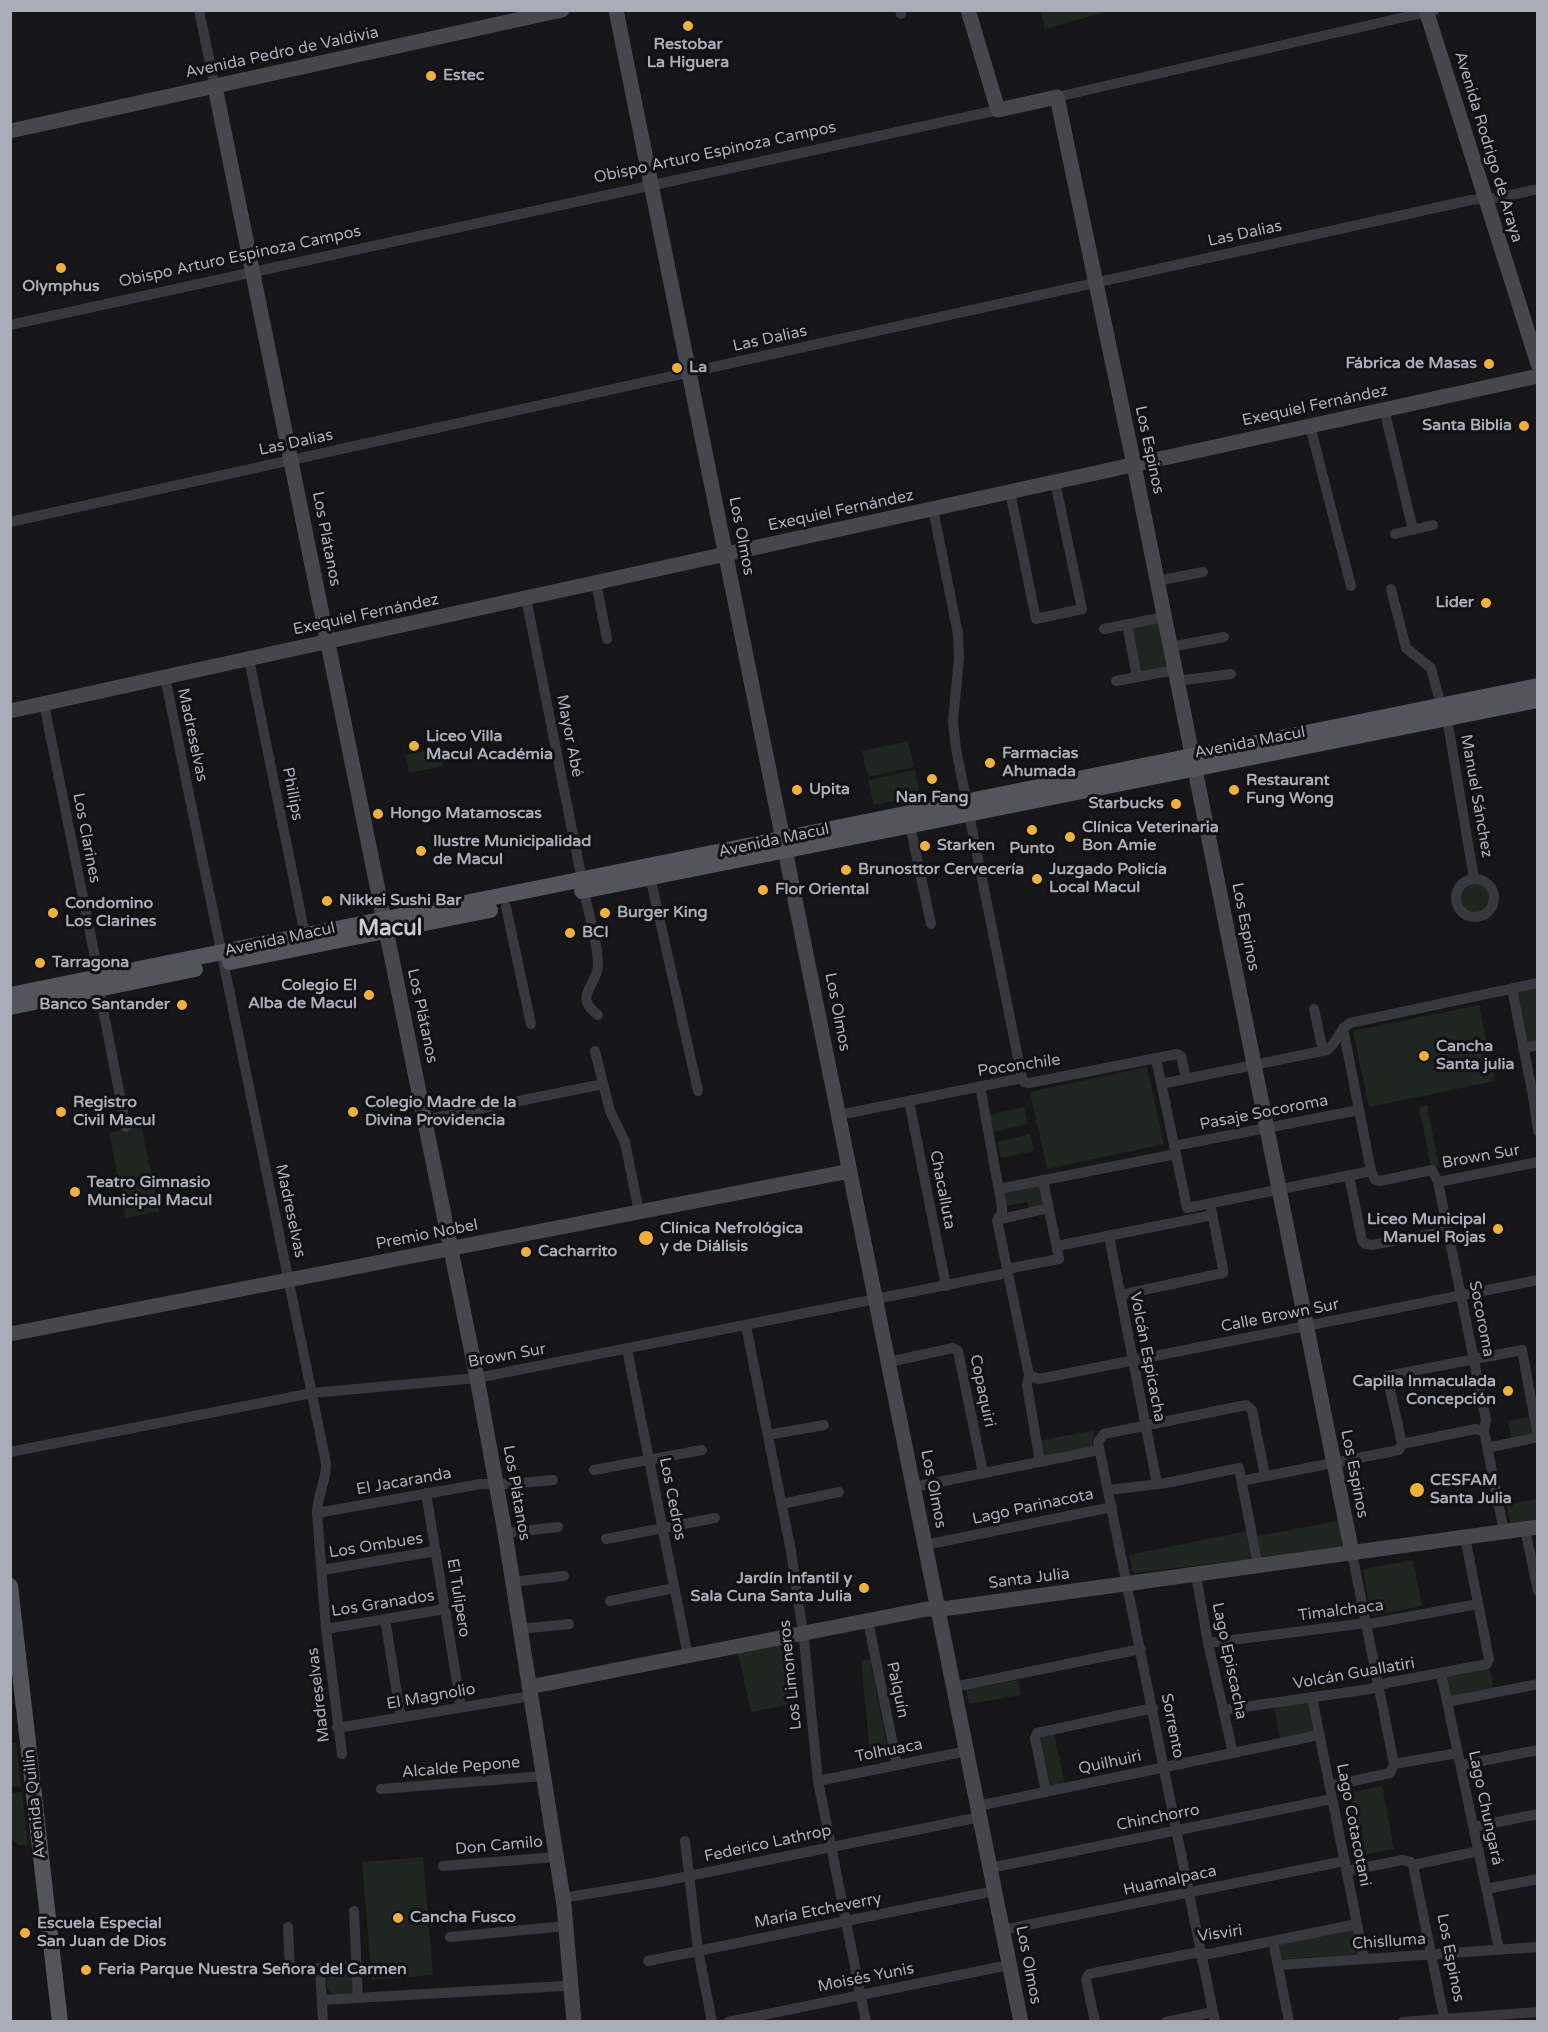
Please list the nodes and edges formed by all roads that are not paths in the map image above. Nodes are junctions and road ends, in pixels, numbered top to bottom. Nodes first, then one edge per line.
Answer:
1 (199, 10) edge
2 (562, 10) edge
3 (616, 10) edge
4 (968, 10) edge
5 (1429, 11) edge
6 (215, 87) junction
7 (1057, 97) junction
8 (998, 110) junction
9 (10, 131) edge
10 (652, 185) junction
11 (1538, 189) edge
12 (1485, 198) junction
13 (253, 272) junction
14 (1096, 282) junction
15 (10, 325) edge
16 (1538, 364) edge
17 (689, 372) junction
18 (1538, 376) edge
19 (1384, 410) junction
20 (1310, 426) junction
21 (292, 460) junction
22 (1134, 465) junction
23 (1055, 482) junction
24 (1010, 492) junction
25 (933, 509) junction
26 (10, 522) edge
27 (1433, 525) dead end
28 (1413, 530) junction
29 (1395, 534) dead end
30 (726, 554) junction
31 (1203, 572) dead end
32 (1157, 581) junction
33 (596, 583) junction
34 (1351, 586) dead end
35 (1391, 589) dead end
36 (526, 598) junction
37 (1164, 616) junction
38 (1127, 624) junction
39 (1104, 629) dead end
40 (1224, 638) dead end
41 (607, 639) dead end
42 (329, 642) junction
43 (1170, 647) junction
44 (249, 659) junction
45 (1231, 674) dead end
46 (1176, 675) junction
47 (165, 677) junction
48 (1137, 677) junction
49 (1116, 681) dead end
50 (1538, 686) edge
51 (1538, 700) edge
52 (44, 704) junction
53 (10, 711) edge
54 (1444, 711) junction
55 (1193, 762) junction
56 (968, 807) junction
57 (910, 825) junction
58 (784, 844) junction
59 (649, 872) junction
60 (1474, 879) dead end
61 (583, 885) junction
62 (506, 907) junction
63 (931, 924) dead end
64 (385, 926) junction
65 (306, 935) junction
66 (222, 958) junction
67 (99, 983) junction
68 (1538, 983) edge
69 (1512, 989) junction
70 (10, 995) edge
71 (10, 1007) edge
72 (1314, 1009) dead end
73 (598, 1015) dead end
74 (531, 1024) dead end
75 (1343, 1028) junction
76 (1538, 1045) edge
77 (1523, 1048) junction
78 (595, 1051) dead end
79 (1323, 1051) junction
80 (1156, 1058) junction
81 (1254, 1065) junction
82 (1022, 1078) junction
83 (1186, 1078) junction
84 (603, 1084) junction
85 (1161, 1084) junction
86 (980, 1086) junction
87 (698, 1091) dead end
88 (909, 1101) junction
89 (1536, 1109) edge
90 (1359, 1110) junction
91 (839, 1115) junction
92 (424, 1120) junction
93 (126, 1127) dead end
94 (1266, 1128) junction
95 (1538, 1131) edge
96 (1175, 1150) junction
97 (1538, 1162) edge
98 (850, 1171) junction
99 (1371, 1171) junction
100 (1349, 1175) junction
101 (1042, 1180) junction
102 (1438, 1182) junction
103 (999, 1188) junction
104 (1279, 1189) junction
105 (1210, 1203) junction
106 (1049, 1208) junction
107 (639, 1212) junction
108 (1213, 1215) junction
109 (997, 1220) junction
110 (1448, 1230) junction
111 (1108, 1236) junction
112 (1057, 1246) junction
113 (451, 1248) junction
114 (1007, 1271) junction
115 (1538, 1280) edge
116 (288, 1281) junction
117 (946, 1286) junction
118 (1120, 1295) junction
119 (1461, 1295) junction
120 (876, 1300) junction
121 (746, 1326) junction
122 (1306, 1326) junction
123 (10, 1334) edge
124 (627, 1349) junction
125 (1474, 1359) junction
126 (1133, 1360) junction
127 (889, 1362) junction
128 (1029, 1375) junction
129 (477, 1378) junction
130 (312, 1393) junction
131 (824, 1425) dead end
132 (1145, 1425) junction
133 (1484, 1431) junction
134 (768, 1435) junction
135 (1538, 1437) edge
136 (1402, 1443) junction
137 (1487, 1448) junction
138 (702, 1450) dead end
139 (1099, 1450) junction
140 (10, 1452) edge
141 (649, 1460) junction
142 (1040, 1462) junction
143 (1334, 1463) junction
144 (594, 1470) dead end
145 (983, 1473) junction
146 (1264, 1476) junction
147 (553, 1480) dead end
148 (1241, 1481) junction
149 (496, 1484) junction
150 (1157, 1484) junction
151 (914, 1487) junction
152 (1108, 1491) junction
153 (839, 1492) dead end
154 (426, 1493) junction
155 (782, 1504) junction
156 (1112, 1507) junction
157 (317, 1513) junction
158 (715, 1518) dead end
159 (558, 1527) dead end
160 (662, 1528) junction
161 (1531, 1528) edge
162 (1504, 1532) junction
163 (505, 1533) junction
164 (1465, 1537) junction
165 (606, 1539) dead end
166 (925, 1545) junction
167 (436, 1551) junction
168 (1352, 1553) junction
169 (1258, 1566) junction
170 (322, 1570) junction
171 (1196, 1575) junction
172 (564, 1576) dead end
173 (512, 1582) junction
174 (1128, 1584) junction
175 (10, 1586) edge
176 (674, 1588) junction
177 (11, 1591) edge
178 (1538, 1591) edge
179 (610, 1601) dead end
180 (1478, 1604) junction
181 (938, 1608) junction
182 (445, 1609) junction
183 (385, 1619) junction
184 (868, 1621) junction
185 (1366, 1623) junction
186 (569, 1624) dead end
187 (326, 1629) junction
188 (520, 1629) junction
189 (803, 1633) junction
190 (1208, 1643) junction
191 (1141, 1650) junction
192 (688, 1656) junction
193 (1442, 1673) junction
194 (16, 1676) edge
195 (1538, 1684) edge
196 (954, 1686) junction
197 (1379, 1686) junction
198 (530, 1691) junction
199 (1312, 1697) junction
200 (1448, 1702) junction
201 (461, 1707) junction
202 (1153, 1708) junction
203 (1223, 1710) junction
204 (401, 1718) junction
205 (337, 1728) junction
206 (1319, 1735) junction
207 (1538, 1750) edge
208 (967, 1751) junction
209 (1233, 1753) junction
210 (1458, 1753) junction
211 (342, 1754) dead end
212 (1394, 1764) junction
213 (897, 1765) junction
214 (1461, 1765) junction
215 (1165, 1767) junction
216 (544, 1776) junction
217 (818, 1781) junction
218 (1330, 1786) junction
219 (381, 1789) dead end
220 (1046, 1792) junction
221 (1332, 1798) junction
222 (979, 1811) junction
223 (1538, 1814) edge
224 (1473, 1827) junction
225 (1177, 1830) junction
226 (685, 1841) dead end
227 (830, 1846) junction
228 (1479, 1851) junction
229 (556, 1857) junction
230 (1413, 1865) junction
231 (443, 1866) dead end
232 (1346, 1866) junction
233 (990, 1868) junction
234 (688, 1876) junction
235 (1538, 1879) edge
236 (1486, 1888) junction
237 (995, 1891) junction
238 (1190, 1893) junction
239 (562, 1898) junction
240 (354, 1911) dead end
241 (845, 1920) junction
242 (1357, 1924) junction
243 (566, 1926) junction
244 (288, 1927) dead end
245 (1002, 1930) junction
246 (450, 1936) dead end
247 (1274, 1941) junction
248 (1538, 1947) edge
249 (1499, 1949) junction
250 (698, 1950) junction
251 (1202, 1953) junction
252 (1431, 1954) junction
253 (1364, 1959) junction
254 (648, 1960) dead end
255 (1009, 1965) junction
256 (1278, 1965) junction
257 (355, 1966) junction
258 (320, 1968) junction
259 (572, 1988) junction
260 (861, 1995) junction
261 (358, 1998) junction
262 (322, 2001) junction
263 (1538, 2012) edge
264 (1214, 2017) edge
265 (1444, 2020) edge
266 (60, 2022) edge
267 (323, 2022) edge
268 (573, 2022) edge
269 (712, 2022) edge
270 (729, 2022) edge
271 (866, 2022) edge
272 (1021, 2022) edge
273 (1095, 2022) edge
274 (1166, 2022) edge
275 (1289, 2022) edge
276 (1403, 2022) edge

1 - 6 street, Los Plátanos
2 - 6 street, Avenida Pedro de Valdivia
3 - 10 street, Los Olmos
4 - 8 street
5 - 7 street, Obispo Arturo Espinoza Campos
5 - 12 street, Avenida Rodrigo de Araya
6 - 9 street, Avenida Pedro de Valdivia
6 - 13 street, Los Plátanos
7 - 8 street, Obispo Arturo Espinoza Campos
7 - 14 street, Los Espinos
8 - 10 street, Obispo Arturo Espinoza Campos
10 - 13 street, Obispo Arturo Espinoza Campos
10 - 17 street, Los Olmos
11 - 12 street, Las Dalias
12 - 14 street, Las Dalias
12 - 16 street, Avenida Rodrigo de Araya
13 - 15 street, Obispo Arturo Espinoza Campos
13 - 21 street, Los Plátanos
14 - 17 street, Las Dalias
14 - 22 street, Los Espinos
17 - 21 street, Las Dalias
17 - 30 street, Los Olmos
18 - 19 street, Exequiel Fernández
19 - 20 street, Exequiel Fernández
19 - 28 street
20 - 22 street, Exequiel Fernández
20 - 34 street
21 - 26 street, Las Dalias
21 - 42 street, Los Plátanos
22 - 23 street, Exequiel Fernández
22 - 32 street, Los Espinos
23 - 24 street, Exequiel Fernández
23 - 24 street
24 - 25 street, Exequiel Fernández
25 - 30 street, Exequiel Fernández
25 - 56 street
27 - 28 street
28 - 29 street
30 - 33 street, Exequiel Fernández
30 - 58 street, Los Olmos
31 - 32 street
32 - 37 street, Los Espinos
33 - 36 street, Exequiel Fernández
33 - 41 street
35 - 54 street, Manuel Sánchez
36 - 42 street, Exequiel Fernández
36 - 61 street, Mayor Abé
37 - 38 street
37 - 43 street, Los Espinos
38 - 39 street
38 - 48 street
40 - 43 street
42 - 44 street, Exequiel Fernández
42 - 64 street, Los Plátanos
43 - 46 street, Los Espinos
44 - 47 street, Exequiel Fernández
44 - 65 street, Phillips
45 - 46 street
46 - 48 street
46 - 55 street, Los Espinos
47 - 52 street, Exequiel Fernández
47 - 66 street, Madreselvas
48 - 49 street
50 - 54 main road, Avenida Macul
51 - 54 main road, Avenida Macul
52 - 53 street, Exequiel Fernández
52 - 67 street, Los Clarines
54 - 55 main road, Avenida Macul
54 - 60 street, Manuel Sánchez
55 - 56 main road, Avenida Macul
55 - 81 street, Los Espinos
56 - 57 main road, Avenida Macul
56 - 58 main road, Avenida Macul
56 - 82 street
57 - 58 main road, Avenida Macul
57 - 63 street
58 - 59 main road, Avenida Macul
58 - 91 street, Los Olmos
59 - 61 main road, Avenida Macul
59 - 87 street
61 - 62 main road, Avenida Macul
61 - 64 main road, Avenida Macul
61 - 73 street, Mayor Abé
62 - 64 main road, Avenida Macul
62 - 74 street
64 - 65 main road, Avenida Macul
64 - 66 main road, Avenida Macul
64 - 92 street, Los Plátanos
65 - 66 main road, Avenida Macul
66 - 67 main road, Avenida Macul
66 - 116 street, Madreselvas
67 - 70 main road, Avenida Macul
67 - 71 main road, Avenida Macul
67 - 93 street, Los Clarines
68 - 69 street
69 - 75 street
69 - 77 street
72 - 79 street
75 - 79 street
75 - 90 street
76 - 77 street
77 - 89 street
78 - 84 street
79 - 81 street
80 - 82 street, Poconchile
80 - 83 street, Poconchile
80 - 85 street, Brown Sur
81 - 83 street
81 - 94 street, Los Espinos
82 - 86 street, Poconchile
83 - 85 street
84 - 92 street
84 - 107 street
85 - 96 street, Brown Sur
86 - 88 street, Poconchile
86 - 103 street
88 - 91 street, Poconchile
88 - 117 street, Chacalluta
89 - 95 street
90 - 94 street, Pasaje Socoroma
90 - 99 street
91 - 98 street, Los Olmos
92 - 113 street, Los Plátanos
94 - 96 street, Pasaje Socoroma
94 - 104 street, Los Espinos
96 - 101 street
96 - 105 street, Brown Sur
97 - 102 street, Brown Sur
98 - 107 street, Premio Nobel
98 - 120 street, Los Olmos
99 - 100 street, Brown Sur
99 - 102 street, Brown Sur
100 - 104 street, Brown Sur
100 - 110 street
101 - 103 street
101 - 106 street
102 - 110 street, Socoroma
103 - 109 street
104 - 105 street, Brown Sur
104 - 122 street, Los Espinos
105 - 108 street
106 - 109 street
106 - 112 street
107 - 113 street, Premio Nobel
108 - 111 street
108 - 118 street
109 - 114 street
110 - 119 street, Socoroma
111 - 112 street
111 - 118 street, Volcán Espicacha
112 - 114 street, Brown Sur
113 - 116 street, Premio Nobel
113 - 129 street, Los Plátanos
114 - 117 street, Brown Sur
114 - 128 street
115 - 119 street, Calle Brown Sur
116 - 123 street, Premio Nobel
116 - 130 street, Madreselvas
117 - 120 street, Brown Sur
118 - 126 street, Volcán Espicacha
119 - 122 street, Calle Brown Sur
119 - 125 street, Socoroma
120 - 121 street, Brown Sur
120 - 127 street, Los Olmos
121 - 124 street, Brown Sur
121 - 134 street, Los Limoneros
122 - 126 street, Calle Brown Sur
122 - 143 street, Los Espinos
124 - 129 street, Brown Sur
124 - 141 street, Los Cedros
125 - 133 street, Socoroma
125 - 135 street
125 - 136 street
126 - 128 street, Calle Brown Sur
126 - 132 street, Volcán Espicacha
127 - 145 street, Copaquiri
127 - 151 street, Los Olmos
128 - 142 street
129 - 130 street, Brown Sur
129 - 149 street, Los Plátanos
130 - 140 street, Brown Sur
130 - 157 street, Madreselvas
131 - 134 street
132 - 139 street, Sorrento
132 - 146 street
132 - 150 street, Volcán Espicacha
133 - 136 street
133 - 137 street, Socoroma
134 - 155 street, Los Limoneros
135 - 137 street
136 - 143 street
137 - 162 street, Socoroma
138 - 141 street
139 - 142 street
139 - 152 street, Sorrento
141 - 144 street
141 - 160 street, Los Cedros
142 - 145 street
143 - 146 street
143 - 168 street, Los Espinos
145 - 151 street
146 - 148 street
147 - 149 street, El Jacaranda
148 - 150 street, Lago Parinacota
148 - 169 street
149 - 154 street, El Jacaranda
149 - 163 street, Los Plátanos
150 - 152 street, Lago Parinacota
151 - 166 street, Los Olmos
152 - 156 street, Sorrento
153 - 155 street
154 - 157 street, El Jacaranda
154 - 167 street, El Tulipero
155 - 189 street, Los Limoneros
156 - 166 street, Lago Parinacota
156 - 174 street, Sorrento
157 - 170 street, Madreselvas
158 - 160 street
159 - 163 street
160 - 165 street
160 - 176 street, Los Cedros
161 - 162 street, Santa Julia
161 - 178 street
162 - 164 street, Santa Julia
163 - 173 street, Los Plátanos
164 - 168 street, Santa Julia
164 - 180 street
166 - 181 street, Los Olmos
167 - 170 street, Los Ombues
167 - 182 street, El Tulipero
168 - 169 street, Santa Julia
168 - 185 street, Los Espinos
169 - 171 street, Santa Julia
170 - 187 street, Madreselvas
171 - 174 street, Santa Julia
171 - 190 street, Lago Episcacha
172 - 173 street
173 - 188 street, Los Plátanos
174 - 181 street, Santa Julia
174 - 191 street, Sorrento
175 - 177 main road, Avenida Quilín
176 - 179 street
176 - 192 street, Los Cedros
177 - 194 main road, Avenida Quilín
180 - 185 street, Timalchaca
180 - 193 street, Volcán Guallatiri
181 - 184 street, Santa Julia
181 - 196 street, Los Olmos
182 - 183 street, Los Granados
182 - 201 street, El Tulipero
183 - 187 street, Los Granados
183 - 204 street
184 - 189 street, Santa Julia
184 - 213 street, Palquín
185 - 190 street, Timalchaca
185 - 197 street, Los Espinos
186 - 188 street
187 - 205 street, Madreselvas
188 - 198 street, Los Plátanos
189 - 192 street, Santa Julia
189 - 217 street, Los Limoneros
190 - 203 street, Lago Episcacha
191 - 196 street
191 - 202 street, Sorrento
192 - 198 street, Santa Julia
193 - 197 street, Volcán Guallatiri
193 - 200 street, Lago Chungará
194 - 266 main road, Avenida Quilín
195 - 200 street
196 - 208 street, Los Olmos
197 - 199 street, Volcán Guallatiri
197 - 212 street, Los Espinos
198 - 201 street, El Magnolio
198 - 216 street, Los Plátanos
199 - 203 street, Volcán Guallatiri
199 - 206 street, Lago Cotacotani
200 - 210 street, Lago Chungará
201 - 204 street, El Magnolio
202 - 215 street, Sorrento
202 - 220 street
203 - 209 street, Lago Episcacha
204 - 205 street, El Magnolio
205 - 211 street, Madreselvas
206 - 209 street, Quilhuiri
206 - 218 street, Lago Cotacotani
207 - 214 street
208 - 213 street, Tolhuaca
208 - 222 street, Los Olmos
209 - 215 street, Quilhuiri
210 - 212 street
210 - 214 street, Lago Chungará
212 - 218 street
213 - 217 street, Tolhuaca
214 - 224 street, Lago Chungará
215 - 220 street, Quilhuiri
215 - 225 street, Sorrento
216 - 219 street, Alcalde Pepone
216 - 229 street, Los Plátanos
217 - 227 street, Los Limoneros
218 - 221 street, Lago Cotacotani
220 - 222 street, Quilhuiri
221 - 225 street, Chinchorro
221 - 232 street, Lago Cotacotani
222 - 227 street, Federico Lathrop
222 - 233 street, Los Olmos
223 - 224 street
224 - 228 street, Lago Chungará
225 - 233 street, Chinchorro
225 - 238 street, Sorrento
226 - 234 street
227 - 234 street, Federico Lathrop
227 - 241 street, Los Limoneros
228 - 230 street
228 - 236 street, Lago Chungará
229 - 231 street, Don Camilo
229 - 239 street, Los Plátanos
230 - 232 street
230 - 252 street, Los Espinos
232 - 238 street, Huamalpaca
232 - 242 street, Lago Cotacotani
233 - 237 street, Los Olmos
234 - 239 street, Federico Lathrop
234 - 250 street
235 - 236 street
236 - 249 street, Lago Chungará
237 - 241 street, María Etcheverry
237 - 245 street, Los Olmos
238 - 245 street, Huamalpaca
238 - 251 street, Sorrento
239 - 243 street, Los Plátanos
240 - 257 street
241 - 250 street, María Etcheverry
241 - 260 street, Los Limoneros
242 - 247 street, Visviri
242 - 253 street, Lago Cotacotani
243 - 246 street
243 - 259 street, Los Plátanos
244 - 258 street
245 - 255 street, Los Olmos
247 - 251 street, Visviri
247 - 256 street
248 - 249 street, Chislluma
249 - 252 street, Chislluma
250 - 254 street, María Etcheverry
250 - 269 street
251 - 264 street, Sorrento
251 - 273 street, Visviri
252 - 253 street, Chislluma
252 - 265 street, Los Espinos
253 - 256 street, Chislluma
255 - 260 street, Moisés Yunis
255 - 272 street, Los Olmos
256 - 275 street
257 - 258 street
257 - 261 street
258 - 262 street
259 - 261 street
259 - 268 street, Los Plátanos
260 - 270 street, Moisés Yunis
260 - 271 street, Los Limoneros
261 - 262 street
262 - 267 street
263 - 265 street
264 - 274 street
265 - 276 street

